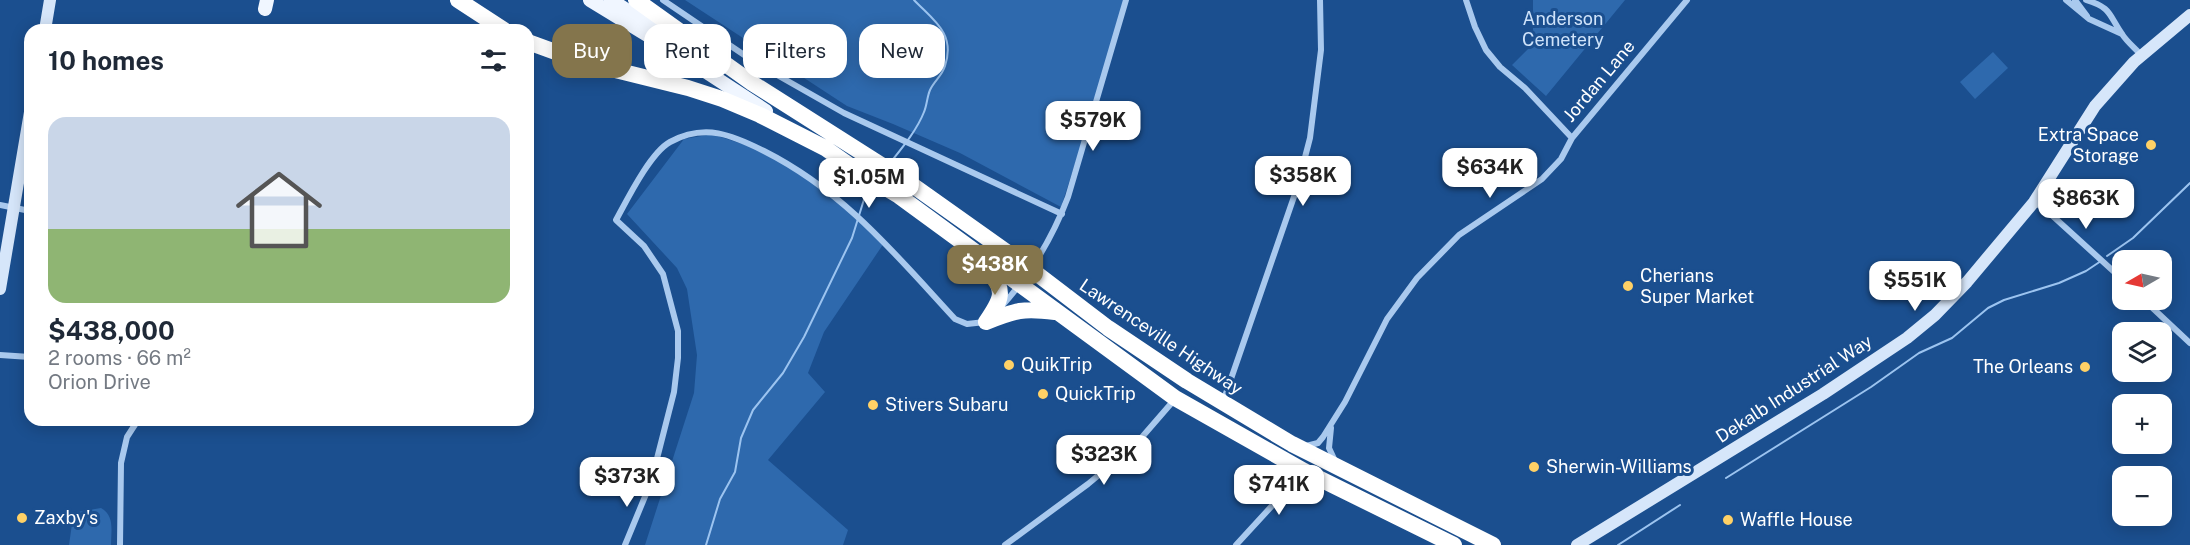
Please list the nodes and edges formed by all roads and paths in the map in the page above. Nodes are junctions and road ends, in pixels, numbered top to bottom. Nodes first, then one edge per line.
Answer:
1 (50, 0) edge
2 (458, 0) edge
3 (590, 0) edge
4 (611, 0) edge
5 (636, 0) edge
6 (663, 0) edge
7 (1126, 0) edge
8 (1320, 0) edge
9 (1466, 0) edge
10 (1680, 0) edge
11 (1687, 0) edge
12 (2066, 0) edge
13 (2075, 0) edge
14 (2086, 0) edge
15 (1677, 12) junction
16 (2190, 15) edge
17 (2089, 19) junction
18 (46, 24) edge
19 (495, 24) edge
20 (2122, 34) junction
21 (534, 44) edge
22 (2141, 56) junction
23 (752, 83) junction
24 (1572, 138) junction
25 (24, 146) edge
26 (825, 148) junction
27 (2034, 202) junction
28 (0, 205) edge
29 (13, 208) junction
30 (24, 210) edge
31 (1062, 214) junction
32 (985, 260) junction
33 (1032, 270) junction
34 (2112, 270) edge
35 (1020, 286) junction
36 (0, 289) edge
37 (2155, 310) edge
38 (1057, 313) junction
39 (986, 322) junction
40 (2190, 343) edge
41 (0, 355) edge
42 (24, 357) edge
43 (1175, 398) junction
44 (1223, 403) junction
45 (1332, 424) junction
46 (134, 426) edge
47 (1292, 444) junction
48 (1304, 471) junction
49 (1346, 471) junction
50 (1013, 543) edge
51 (120, 545) edge
52 (625, 545) edge
53 (1005, 545) edge
54 (1236, 545) edge
55 (1454, 545) edge
56 (1493, 545) edge
57 (1577, 545) edge

1 - 18 main road
2 - 19 highway
3 - 26 main road
4 - 23 main road, Lawrenceville Highway
5 - 23 highway
6 - 31 street
7 - 31 street
8 - 44 street
9 - 24 street
10 - 15 street
11 - 15 street, Jordan Lane
12 - 17 street
13 - 17 street
14 - 20 street
15 - 24 street, Jordan Lane
16 - 22 main road, Dekalb Industrial Way
17 - 20 street
20 - 22 street
21 - 26 highway
22 - 27 main road, Dekalb Industrial Way
23 - 33 highway, Lawrenceville Highway
24 - 45 street, Jordan Lane
25 - 29 main road
26 - 32 highway
27 - 34 street
27 - 57 main road, Dekalb Industrial Way
28 - 29 street
29 - 30 street
29 - 36 main road
31 - 33 street
32 - 35 highway
32 - 39 highway
33 - 35 street
33 - 44 highway, Lawrenceville Highway
35 - 38 highway
35 - 39 street
37 - 40 street
38 - 39 highway
38 - 43 highway
39 - 52 street
41 - 42 street
43 - 48 highway
43 - 50 street
44 - 47 highway, Lawrenceville Highway
45 - 47 street, Jordan Lane
45 - 49 street, Jordan Lane
46 - 51 street
47 - 49 highway, Lawrenceville Highway
48 - 54 street
48 - 55 highway
49 - 56 highway, Lawrenceville Highway
50 - 53 street

